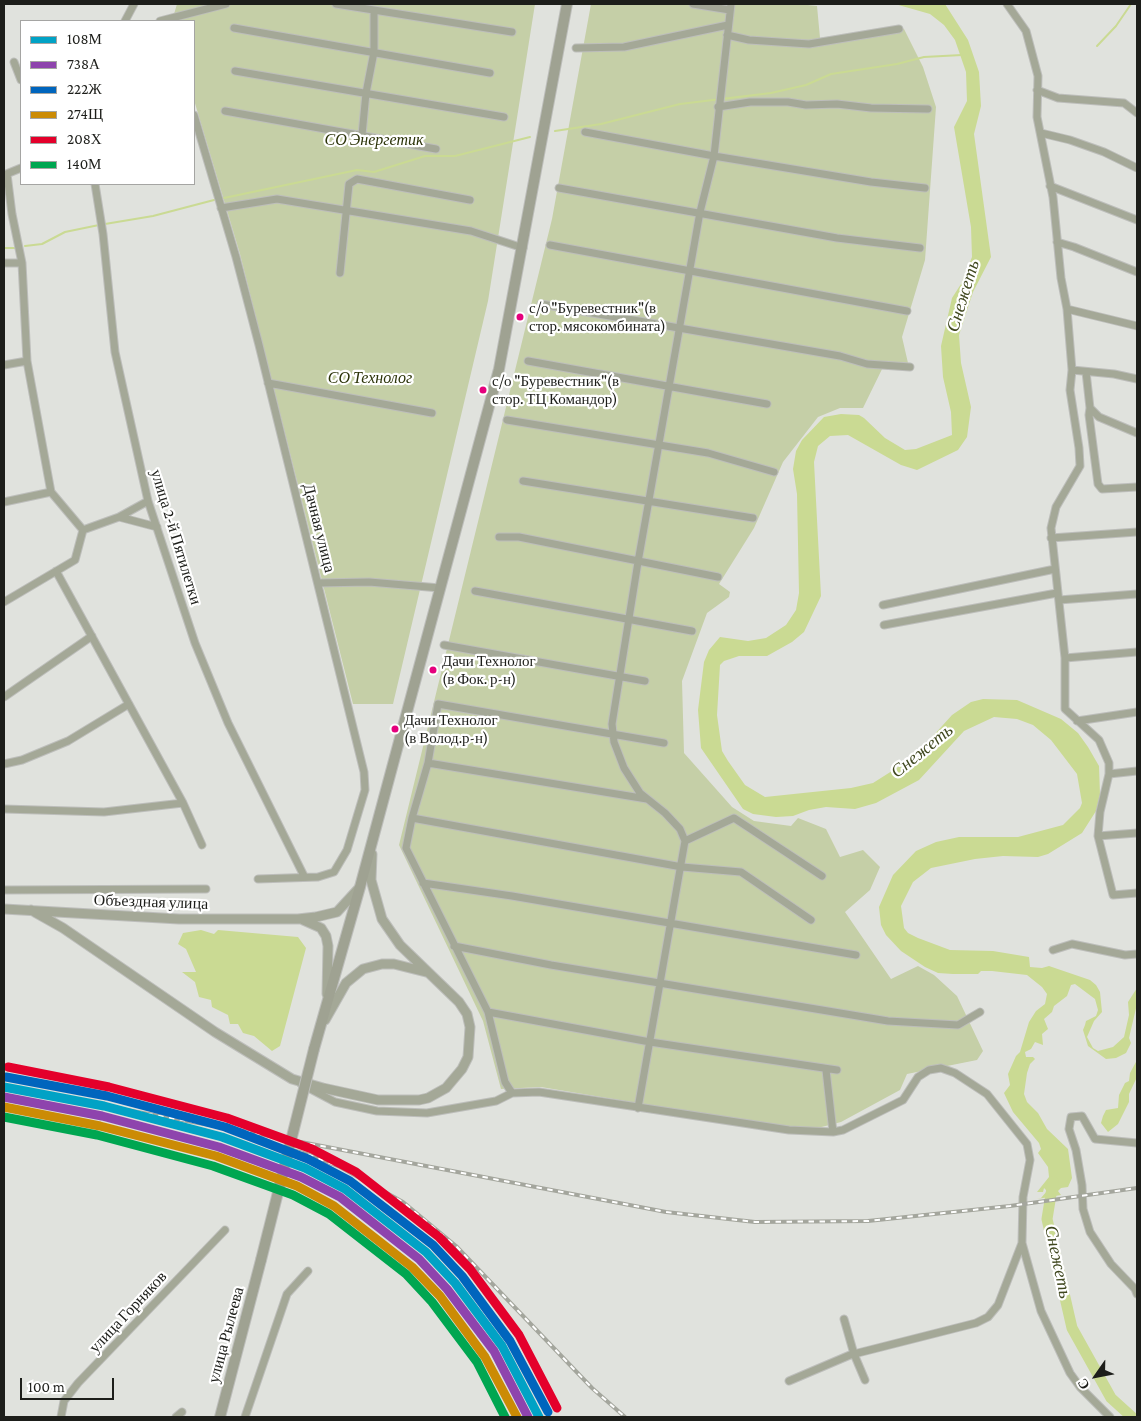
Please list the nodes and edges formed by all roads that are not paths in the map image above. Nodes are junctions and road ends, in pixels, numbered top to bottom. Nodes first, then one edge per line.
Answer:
1 (134, 4) edge
2 (226, 4) edge
3 (336, 4) edge
4 (384, 4) edge
5 (567, 4) edge
6 (693, 4) edge
7 (1007, 4) edge
8 (730, 7) edge
9 (374, 11) junction
10 (382, 12) junction
11 (127, 20) edge
12 (167, 20) edge
13 (728, 25) junction
14 (234, 28) dead end
15 (899, 29) dead end
16 (512, 32) dead end
17 (727, 35) junction
18 (576, 48) dead end
19 (374, 52) junction
20 (14, 62) dead end
21 (235, 72) dead end
22 (490, 73) dead end
23 (20, 77) edge
24 (1037, 90) junction
25 (366, 93) junction
26 (718, 107) junction
27 (928, 109) dead end
28 (225, 111) dead end
29 (1137, 113) edge
30 (504, 117) dead end
31 (195, 118) edge
32 (585, 132) dead end
33 (1041, 133) junction
34 (362, 135) junction
35 (436, 149) dead end
36 (714, 156) junction
37 (20, 168) edge
38 (1137, 168) edge
39 (5, 175) edge
40 (95, 185) edge
41 (1050, 186) junction
42 (560, 188) dead end
43 (925, 188) dead end
44 (470, 200) dead end
45 (221, 208) junction
46 (347, 210) junction
47 (700, 212) junction
48 (1137, 220) edge
49 (1057, 242) junction
50 (550, 245) dead end
51 (523, 248) junction
52 (920, 248) dead end
53 (22, 263) junction
54 (4, 264) edge
55 (690, 269) junction
56 (1137, 272) edge
57 (340, 273) dead end
58 (541, 304) dead end
59 (1066, 309) junction
60 (907, 311) dead end
61 (1137, 326) edge
62 (679, 328) junction
63 (27, 361) junction
64 (528, 361) dead end
65 (4, 365) edge
66 (910, 367) dead end
67 (1072, 370) junction
68 (1086, 372) junction
69 (1137, 379) edge
70 (268, 383) junction
71 (669, 386) junction
72 (767, 404) dead end
73 (1090, 408) junction
74 (432, 413) dead end
75 (507, 420) dead end
76 (1137, 432) edge
77 (659, 444) junction
78 (774, 472) dead end
79 (523, 481) dead end
80 (1137, 487) edge
81 (51, 492) junction
82 (148, 501) junction
83 (4, 502) edge
84 (648, 502) junction
85 (119, 517) junction
86 (753, 518) dead end
87 (157, 527) junction
88 (83, 530) junction
89 (1137, 532) edge
90 (498, 537) dead end
91 (1051, 538) junction
92 (638, 561) junction
93 (1055, 569) junction
94 (56, 571) junction
95 (718, 577) dead end
96 (318, 583) junction
97 (440, 588) junction
98 (476, 591) dead end
99 (1137, 594) edge
100 (1058, 596) junction
101 (4, 602) edge
102 (884, 605) dead end
103 (628, 619) junction
104 (884, 625) dead end
105 (692, 631) dead end
106 (92, 636) junction
107 (444, 645) dead end
108 (1137, 652) edge
109 (1065, 658) junction
110 (619, 678) junction
111 (645, 681) dead end
112 (4, 696) edge
113 (129, 704) junction
114 (1137, 712) edge
115 (1077, 721) junction
116 (613, 736) junction
117 (664, 743) dead end
118 (428, 763) junction
119 (4, 764) edge
120 (1137, 771) edge
121 (1109, 774) junction
122 (648, 799) junction
123 (183, 803) junction
124 (4, 809) edge
125 (412, 818) junction
126 (375, 832) junction
127 (1137, 833) edge
128 (1098, 836) junction
129 (685, 841) junction
130 (202, 845) dead end
131 (682, 867) junction
132 (304, 876) junction
133 (822, 876) dead end
134 (258, 879) dead end
135 (423, 883) junction
136 (360, 887) junction
137 (206, 889) dead end
138 (4, 890) edge
139 (1137, 893) edge
140 (4, 909) edge
141 (31, 910) junction
142 (60, 914) junction
143 (298, 919) junction
144 (811, 920) dead end
145 (58, 925) junction
146 (672, 925) junction
147 (454, 946) junction
148 (1053, 950) dead end
149 (1137, 954) edge
150 (856, 955) dead end
151 (429, 973) junction
152 (661, 982) junction
153 (327, 1002) junction
154 (488, 1012) junction
155 (980, 1012) dead end
156 (318, 1034) junction
157 (650, 1042) junction
158 (826, 1070) junction
159 (837, 1070) dead end
160 (292, 1079) junction
161 (512, 1094) junction
162 (638, 1108) junction
163 (833, 1132) junction
164 (1137, 1143) edge
165 (225, 1230) dead end
166 (1022, 1244) junction
167 (308, 1270) dead end
168 (1137, 1294) edge
169 (844, 1319) dead end
170 (854, 1354) junction
171 (865, 1380) dead end
172 (789, 1381) dead end
173 (182, 1412) dead end
174 (61, 1417) edge
175 (176, 1417) edge
176 (220, 1417) edge
177 (245, 1417) edge
178 (1110, 1417) edge

1 - 11 street
2 - 12 street
3 - 9 street
4 - 10 street
5 - 51 main road, улица Рылеева
6 - 8 street
7 - 24 street
8 - 13 street
9 - 10 street
9 - 19 street
10 - 16 street
13 - 17 street
13 - 18 street
14 - 19 street
15 - 17 street
17 - 26 street
19 - 22 street
19 - 25 street
20 - 23 street
21 - 25 street
24 - 29 street
24 - 33 street
25 - 30 street
25 - 34 street
26 - 27 street
26 - 36 street
28 - 34 street
31 - 45 street, Дачная улица
32 - 36 street
33 - 38 street
33 - 41 street
34 - 35 street
36 - 43 street
36 - 47 street
37 - 39 street
39 - 53 street
40 - 82 street, улица 2-й Пятилетки
41 - 48 street
41 - 49 street
42 - 47 street
44 - 46 street
45 - 46 street
45 - 70 street, Дачная улица
46 - 51 street
46 - 57 street
47 - 52 street
47 - 55 street
49 - 56 street
49 - 59 street
50 - 55 street
51 - 97 main road, улица Рылеева
53 - 54 street
53 - 63 street
55 - 60 street
55 - 62 street
58 - 62 street
59 - 61 street
59 - 67 street
62 - 66 street
62 - 71 street
63 - 65 street
63 - 81 street
64 - 71 street
67 - 68 street
67 - 91 street
68 - 69 street
68 - 73 street
70 - 74 street
70 - 96 street, Дачная улица
71 - 72 street
71 - 77 street
73 - 76 street
73 - 80 street
75 - 77 street
77 - 78 street
77 - 84 street
79 - 84 street
81 - 83 street
81 - 88 street
82 - 85 street
82 - 87 street, улица 2-й Пятилетки
84 - 86 street
84 - 92 street
85 - 87 street
85 - 88 street
87 - 132 street, улица 2-й Пятилетки
88 - 94 street
89 - 91 street
90 - 92 street
91 - 93 street
92 - 95 street
92 - 103 street
93 - 100 street
93 - 102 street
94 - 101 street
94 - 106 street
96 - 97 street
96 - 132 street, Дачная улица
97 - 126 main road, улица Рылеева
98 - 103 street
99 - 100 street
100 - 104 street
100 - 109 street
103 - 105 street
103 - 110 street
106 - 112 street
106 - 113 street
107 - 110 street
108 - 109 street
109 - 115 street
110 - 111 street
110 - 116 street
113 - 119 street
113 - 123 street
114 - 115 street
115 - 121 street
116 - 117 street
116 - 118 street
116 - 122 street
118 - 122 street
118 - 125 street
120 - 121 street
121 - 128 street
122 - 129 street
123 - 124 street
123 - 130 street
125 - 131 street
125 - 135 street
126 - 136 main road, улица Рылеева
126 - 151 street
127 - 128 street
128 - 139 street
129 - 131 street
129 - 133 street
131 - 144 street
131 - 146 street
132 - 134 street, Дачная улица
135 - 146 street
135 - 147 street
136 - 143 street
136 - 153 main road, улица Рылеева
137 - 138 street
140 - 141 street, Объездная улица
141 - 142 street, Объездная улица
141 - 145 street
142 - 143 street, Объездная улица
142 - 145 street
143 - 153 street
145 - 160 street
146 - 150 street
146 - 152 street
147 - 152 street
147 - 154 street
148 - 149 street
151 - 156 street
151 - 160 street
152 - 155 street
152 - 157 street
153 - 156 main road, улица Рылеева
154 - 157 street
154 - 161 street
156 - 176 main road, улица Рылеева, bridge
157 - 158 street
157 - 162 street
158 - 159 street
158 - 163 street
160 - 161 street
161 - 162 street
162 - 163 street
163 - 166 street
164 - 168 street
165 - 174 street, улица Горняков
166 - 170 street
166 - 178 street
167 - 177 street
169 - 170 street
170 - 171 street
170 - 172 street
173 - 175 street

